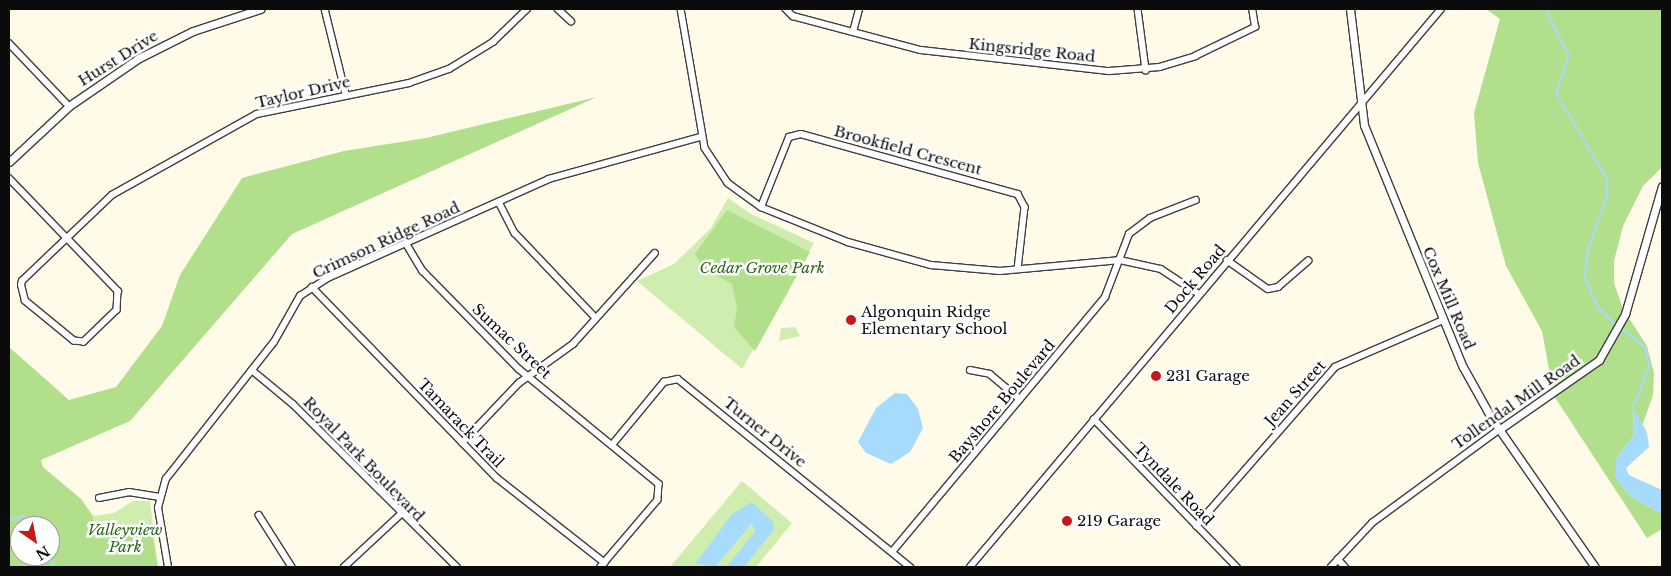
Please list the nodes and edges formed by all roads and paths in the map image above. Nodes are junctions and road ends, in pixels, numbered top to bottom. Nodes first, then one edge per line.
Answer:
1 (260, 9) edge
2 (325, 9) edge
3 (528, 9) edge
4 (558, 9) edge
5 (681, 9) edge
6 (786, 9) edge
7 (859, 9) edge
8 (1138, 9) edge
9 (1252, 9) edge
10 (1350, 9) edge
11 (1441, 9) edge
12 (571, 21) dead end
13 (853, 32) junction
14 (9, 43) edge
15 (1146, 70) junction
16 (346, 94) junction
17 (1363, 104) junction
18 (69, 106) junction
19 (700, 137) junction
20 (9, 162) edge
21 (9, 178) edge
22 (1662, 186) edge
23 (1196, 200) dead end
24 (499, 202) junction
25 (761, 207) junction
26 (67, 238) junction
27 (406, 243) junction
28 (655, 253) dead end
29 (1120, 260) junction
30 (1227, 260) junction
31 (1308, 261) dead end
32 (1018, 269) junction
33 (312, 287) junction
34 (1199, 294) junction
35 (596, 318) junction
36 (1443, 320) junction
37 (252, 370) junction
38 (970, 370) dead end
39 (528, 376) junction
40 (1020, 399) junction
41 (1094, 419) junction
42 (1500, 429) junction
43 (462, 443) junction
44 (612, 445) junction
45 (160, 496) junction
46 (100, 498) dead end
47 (401, 514) junction
48 (259, 516) dead end
49 (1196, 526) junction
50 (892, 552) junction
51 (1338, 559) junction
52 (603, 565) edge
53 (168, 567) edge
54 (292, 567) edge
55 (344, 567) edge
56 (457, 567) edge
57 (910, 567) edge
58 (970, 567) edge
59 (1237, 567) edge
60 (1331, 567) edge
61 (1346, 567) edge
62 (1595, 567) edge

1 - 18 street, Hurst Drive
2 - 16 street
3 - 16 street, Taylor Drive
4 - 12 street
5 - 19 street
6 - 13 street, Kingsridge Road
7 - 13 street
8 - 15 street
9 - 15 street, Kingsridge Road
10 - 17 street, Cox Mill Road
11 - 17 street, Dock Road
13 - 15 street, Kingsridge Road
14 - 18 street
16 - 26 street, Taylor Drive
17 - 30 street, Dock Road
17 - 36 street, Cox Mill Road
18 - 20 street, Hurst Drive
19 - 24 street, Crimson Ridge Road
19 - 25 street
21 - 26 street
22 - 42 street, Tollendal Mill Road
23 - 29 street, Bayshore Boulevard
24 - 27 street, Crimson Ridge Road
24 - 35 street
25 - 32 street
25 - 32 street, Brookfield Crescent
26 - 26 street
27 - 33 street, Crimson Ridge Road
27 - 39 street, Sumac Street
28 - 35 street
29 - 32 street
29 - 34 street
29 - 40 street, Bayshore Boulevard
30 - 31 street
30 - 34 street, Dock Road
33 - 37 street, Crimson Ridge Road
33 - 43 street, Tamarack Trail
34 - 41 street, Dock Road
35 - 39 street
36 - 42 street, Cox Mill Road
36 - 49 street, Jean Street
37 - 45 street, Crimson Ridge Road
37 - 47 street, Royal Park Boulevard
38 - 40 street
39 - 43 street
39 - 44 street, Sumac Street
40 - 50 street, Bayshore Boulevard
41 - 49 street, Tyndale Road
41 - 58 street, Dock Road
42 - 51 street, Tollendal Mill Road
42 - 62 street, Cox Mill Road
43 - 52 street, Tamarack Trail
44 - 50 street, Turner Drive
44 - 52 street
45 - 46 street
45 - 53 street
47 - 55 street
47 - 56 street, Royal Park Boulevard
48 - 54 street
49 - 59 street, Tyndale Road
50 - 57 street, Turner Drive
51 - 60 street, Tollendal Mill Road
51 - 61 street

